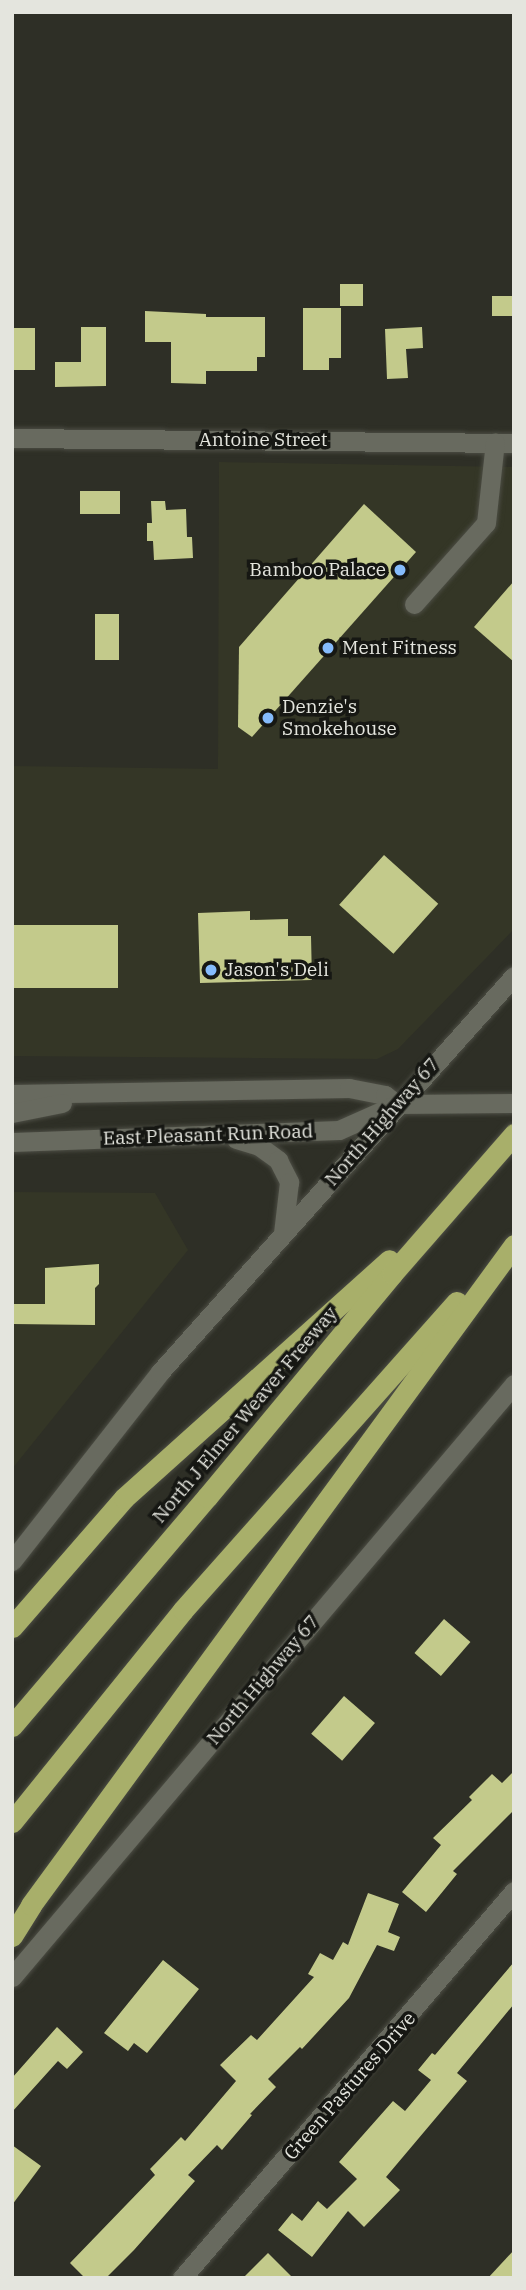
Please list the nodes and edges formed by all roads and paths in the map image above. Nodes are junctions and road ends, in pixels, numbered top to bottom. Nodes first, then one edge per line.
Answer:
1 (12, 438) edge
2 (505, 442) edge
3 (414, 604) dead end
4 (514, 976) edge
5 (12, 1094) edge
6 (107, 1094) junction
7 (514, 1103) edge
8 (397, 1104) junction
9 (12, 1113) edge
10 (514, 1134) edge
11 (221, 1135) junction
12 (12, 1142) edge
13 (461, 1195) junction
14 (283, 1234) junction
15 (514, 1237) edge
16 (514, 1245) edge
17 (514, 1384) edge
18 (12, 1561) edge
19 (12, 1626) edge
20 (12, 1726) edge
21 (12, 1822) edge
22 (514, 1891) edge
23 (12, 1936) edge
24 (12, 1977) edge
25 (182, 2278) edge

1 - 2 main road, Antoine Street
2 - 3 main road
4 - 8 main road, North Highway 67
5 - 6 main road, East Pleasant Run Road
6 - 8 main road, East Pleasant Run Road
6 - 9 main road
7 - 8 main road, East Pleasant Run Road
8 - 11 main road, East Pleasant Run Road
8 - 14 main road, North Highway 67
10 - 13 highway, North J Elmer Weaver Freeway
11 - 12 main road, East Pleasant Run Road
11 - 14 main road
13 - 19 highway
13 - 20 highway, North J Elmer Weaver Freeway
14 - 18 main road, North Highway 67
15 - 21 highway
16 - 23 highway
17 - 24 main road, North Highway 67
22 - 25 main road, Green Pastures Drive

